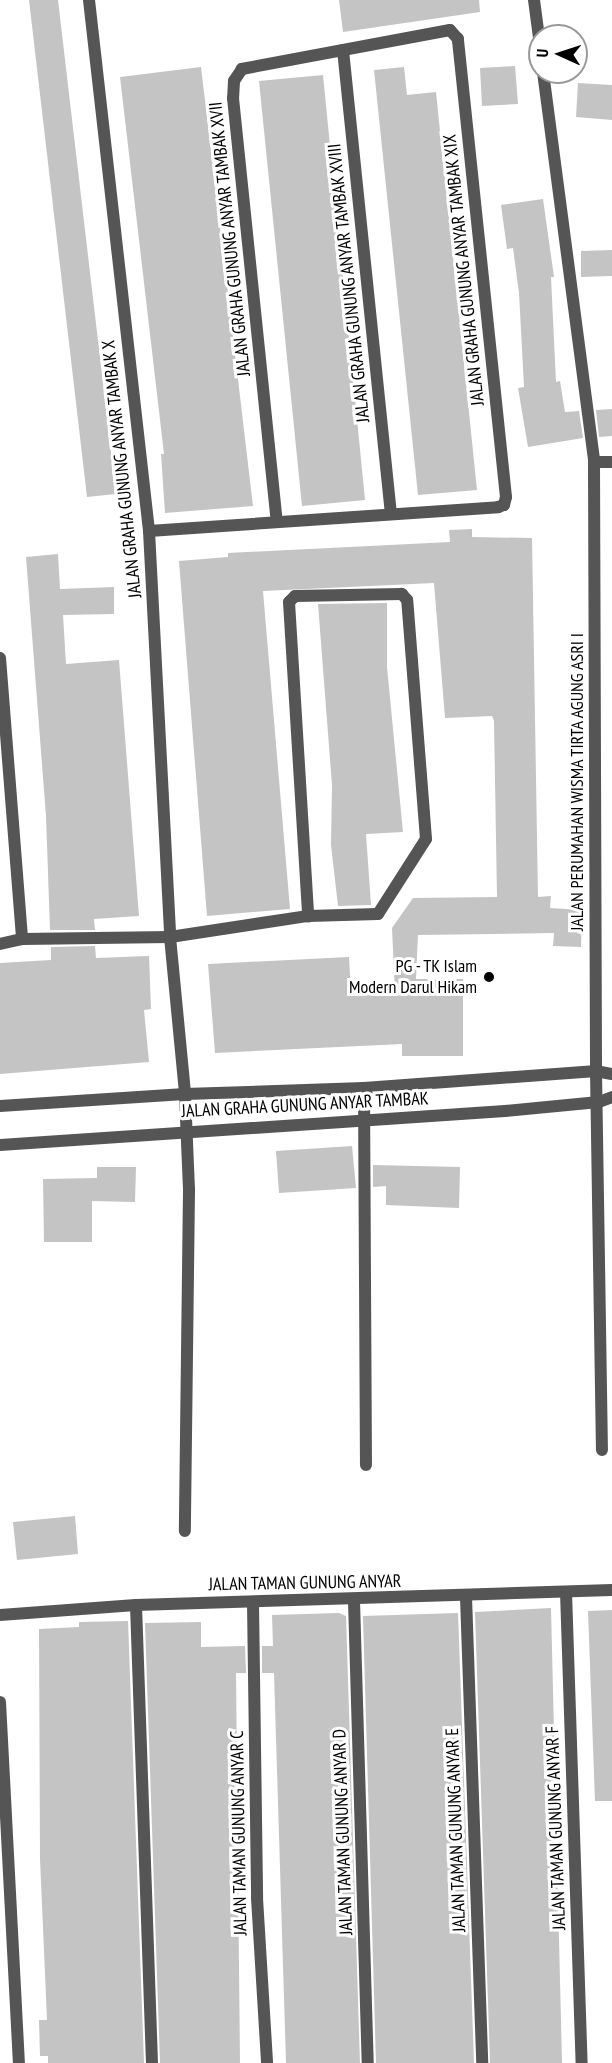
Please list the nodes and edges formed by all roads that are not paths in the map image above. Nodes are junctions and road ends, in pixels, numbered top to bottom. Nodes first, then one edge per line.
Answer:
1 (88, 0) edge
2 (534, 0) edge
3 (537, 24) edge
4 (458, 39) joint
5 (343, 50) junction
6 (545, 84) edge
7 (594, 462) junction
8 (612, 462) edge
9 (391, 513) junction
10 (278, 522) junction
11 (149, 531) junction
12 (0, 658) edge
13 (308, 916) junction
14 (170, 937) junction
15 (22, 939) junction
16 (0, 944) edge
17 (596, 1071) junction
18 (612, 1074) edge
19 (364, 1088) junction
20 (185, 1094) junction
21 (612, 1097) edge
22 (599, 1102) junction
23 (0, 1106) edge
24 (364, 1121) junction
25 (186, 1130) junction
26 (0, 1145) edge
27 (602, 1450) dead end
28 (366, 1465) dead end
29 (185, 1531) dead end
30 (612, 1590) edge
31 (566, 1592) junction
32 (466, 1596) junction
33 (354, 1601) junction
34 (254, 1603) junction
35 (136, 1605) junction
36 (0, 1615) edge
37 (0, 1702) edge
38 (5, 1901) edge
39 (19, 2063) edge
40 (152, 2063) edge
41 (267, 2063) edge
42 (368, 2063) edge
43 (482, 2063) edge
44 (582, 2063) edge

1 - 11 street, JALAN GRAHA GUNUNG ANYAR TAMBAK X
2 - 3 street
4 - 5 street, JALAN GRAHA GUNUNG ANYAR TAMBAK XVII
4 - 9 street, JALAN GRAHA GUNUNG ANYAR TAMBAK XIX
5 - 9 street, JALAN GRAHA GUNUNG ANYAR TAMBAK XVIII
5 - 10 street, JALAN GRAHA GUNUNG ANYAR TAMBAK XVII
6 - 7 street, JALAN PERUMAHAN WISMA TIRTA AGUNG ASRI I
7 - 8 street
7 - 17 street, JALAN PERUMAHAN WISMA TIRTA AGUNG ASRI I
9 - 10 street
10 - 11 street
11 - 14 street, JALAN GRAHA GUNUNG ANYAR TAMBAK X
12 - 15 street
13 - 13 street
13 - 14 street
14 - 15 street
14 - 20 street, JALAN GRAHA GUNUNG ANYAR TAMBAK X
15 - 16 street
17 - 18 street, JALAN GRAHA GUNUNG ANYAR TAMBAK
17 - 19 street, JALAN GRAHA GUNUNG ANYAR TAMBAK
17 - 22 street, JALAN PERUMAHAN WISMA TIRTA AGUNG ASRI I
19 - 20 street, JALAN GRAHA GUNUNG ANYAR TAMBAK
19 - 24 street
20 - 23 street, JALAN GRAHA GUNUNG ANYAR TAMBAK
20 - 25 street, JALAN GRAHA GUNUNG ANYAR TAMBAK X
21 - 22 street, JALAN GRAHA GUNUNG ANYAR TAMBAK
22 - 24 street, JALAN GRAHA GUNUNG ANYAR TAMBAK
22 - 27 street, JALAN PERUMAHAN WISMA TIRTA AGUNG ASRI I
24 - 25 street, JALAN GRAHA GUNUNG ANYAR TAMBAK
24 - 28 street
25 - 26 street, JALAN GRAHA GUNUNG ANYAR TAMBAK
25 - 29 street, JALAN GRAHA GUNUNG ANYAR TAMBAK X
30 - 31 street, JALAN TAMAN GUNUNG ANYAR
31 - 32 street, JALAN TAMAN GUNUNG ANYAR
31 - 44 street, JALAN TAMAN GUNUNG ANYAR F
32 - 33 street, JALAN TAMAN GUNUNG ANYAR
32 - 43 street, JALAN TAMAN GUNUNG ANYAR E
33 - 34 street, JALAN TAMAN GUNUNG ANYAR
33 - 42 street, JALAN TAMAN GUNUNG ANYAR D
34 - 35 street, JALAN TAMAN GUNUNG ANYAR
34 - 41 street, JALAN TAMAN GUNUNG ANYAR C
35 - 36 street, JALAN TAMAN GUNUNG ANYAR
35 - 40 street
37 - 38 street
38 - 39 street

